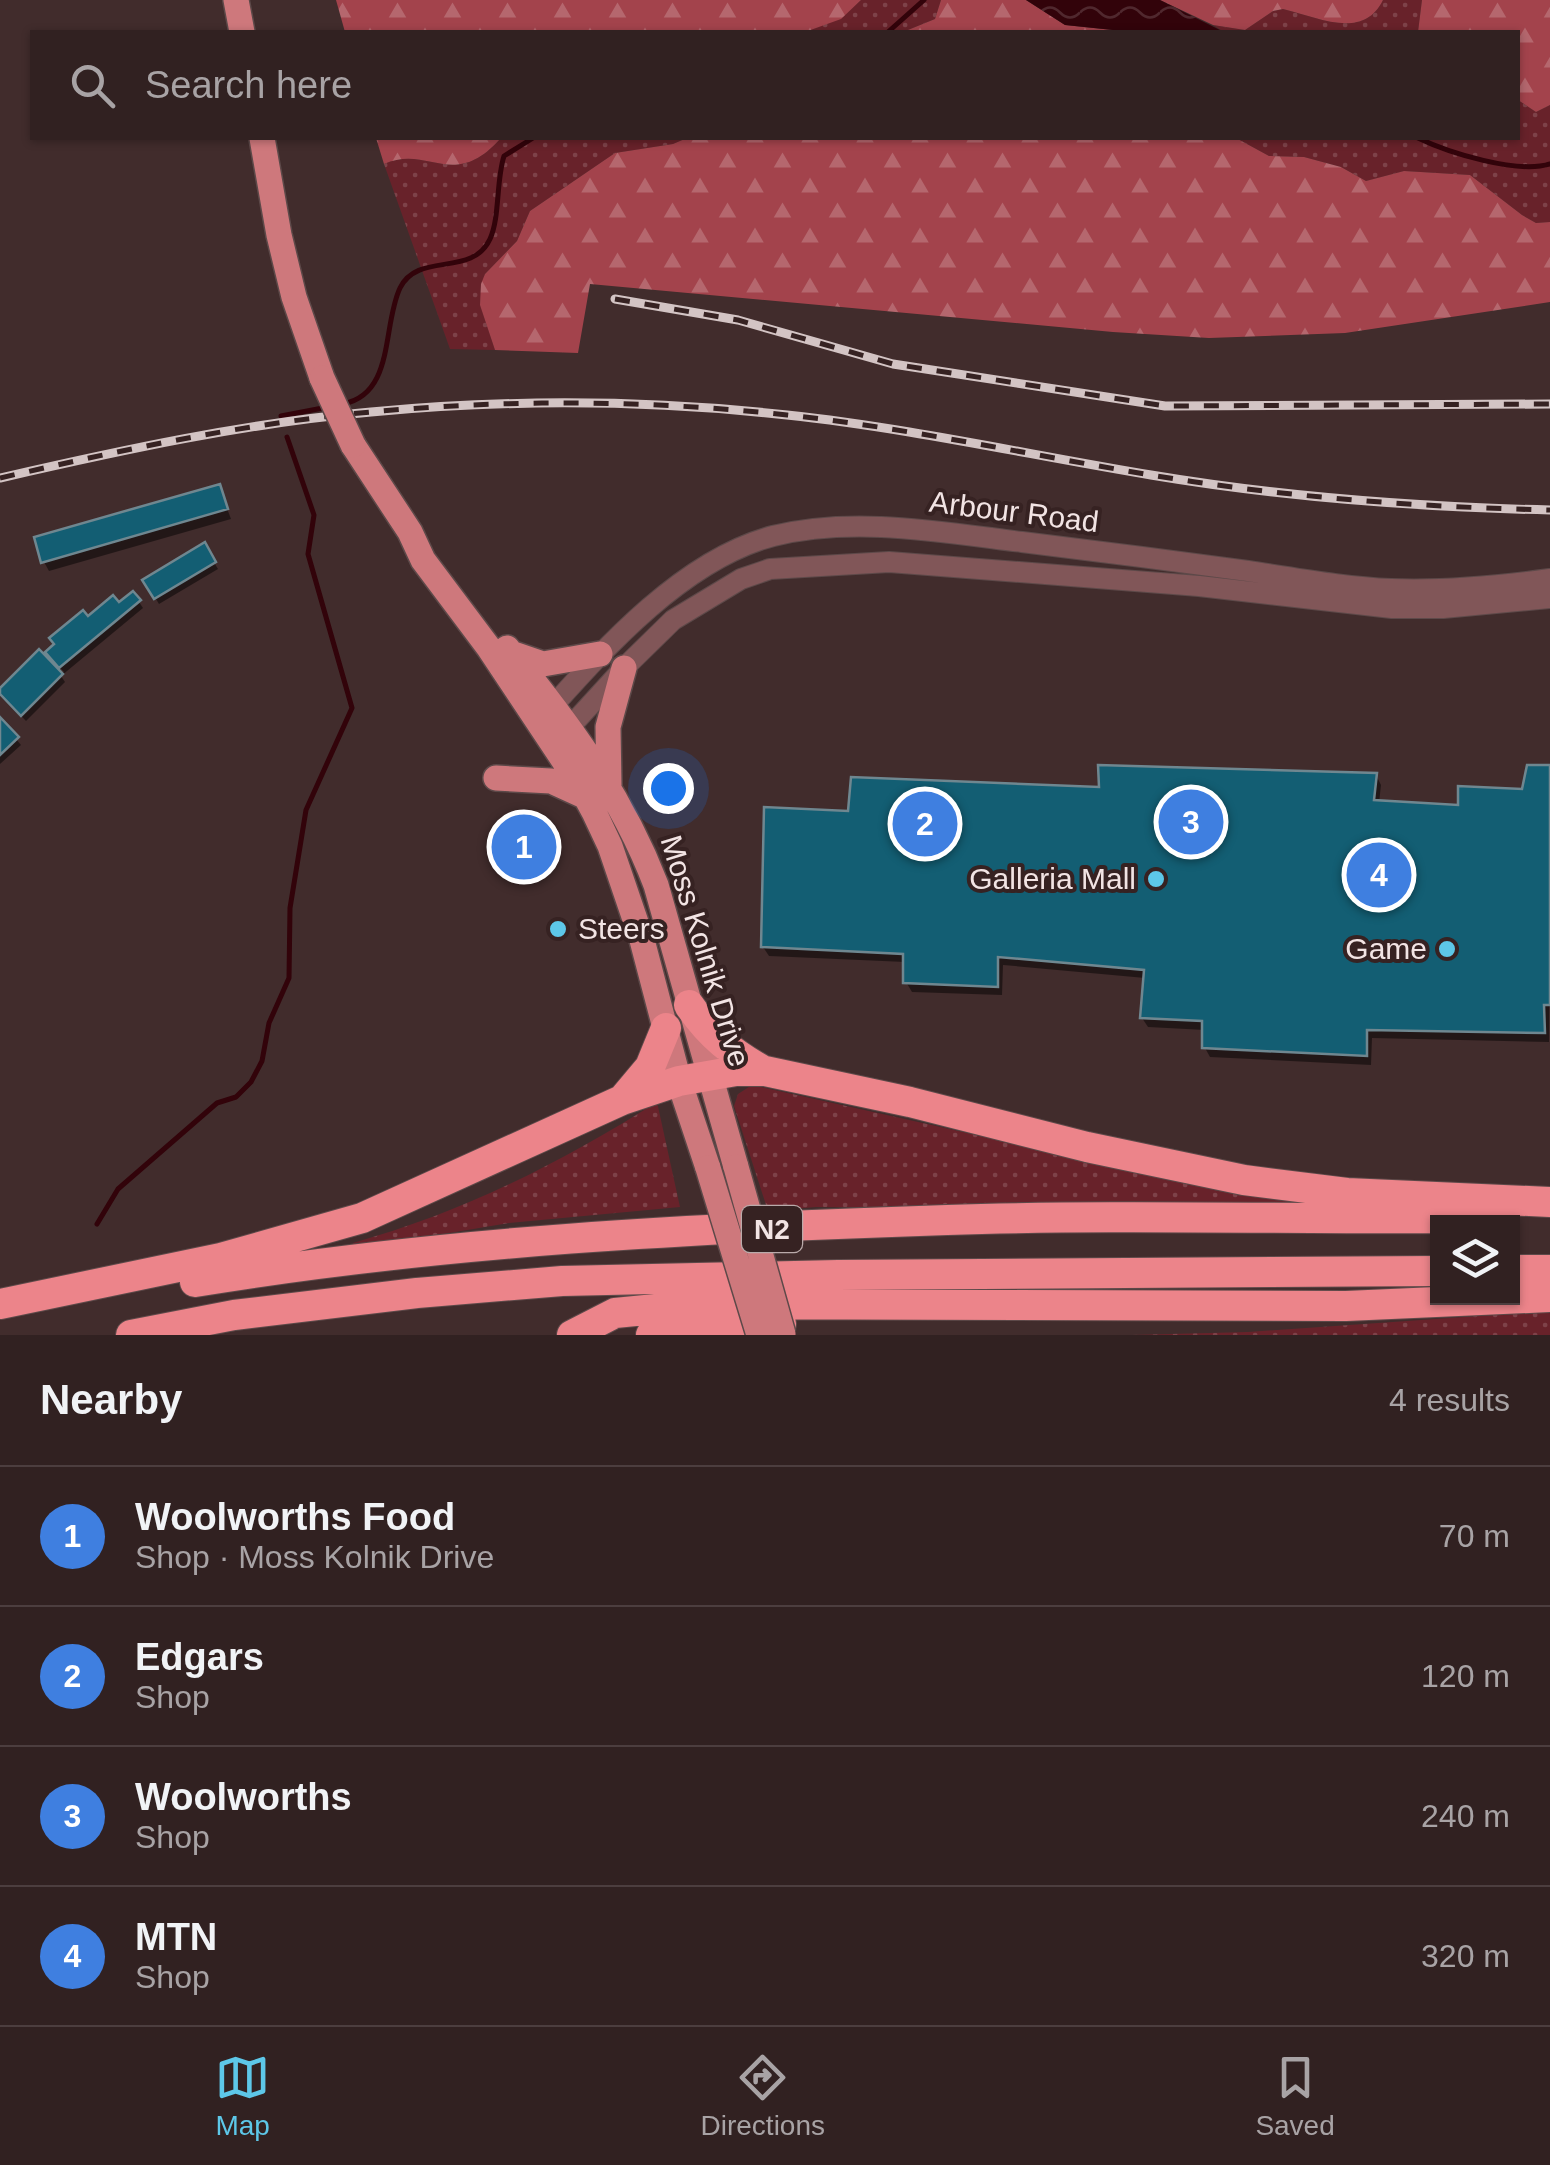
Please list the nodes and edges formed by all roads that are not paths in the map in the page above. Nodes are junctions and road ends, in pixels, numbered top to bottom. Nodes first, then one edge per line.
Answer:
1 (236, 0) edge
2 (242, 30) edge
3 (262, 140) edge
4 (410, 532) junction
5 (1550, 579) edge
6 (1316, 592) junction
7 (1550, 598) edge
8 (511, 653) junction
9 (600, 654) junction
10 (624, 668) junction
11 (546, 715) junction
12 (562, 737) junction
13 (496, 778) dead end
14 (597, 791) junction
15 (689, 1005) junction
16 (666, 1028) junction
17 (764, 1071) junction
18 (694, 1078) junction
19 (622, 1100) junction
20 (1550, 1202) edge
21 (1550, 1217) edge
22 (1520, 1270) edge
23 (1550, 1270) edge
24 (1430, 1271) edge
25 (1550, 1297) edge
26 (0, 1304) edge
27 (1164, 1306) junction
28 (0, 1314) edge
29 (132, 1335) edge
30 (572, 1335) edge
31 (651, 1335) edge
32 (759, 1335) edge
33 (783, 1335) edge

1 - 2 main road
3 - 4 main road, Moss Kolnik Drive, bridge
4 - 8 main road, Moss Kolnik Drive
4 - 11 main road, Moss Kolnik Drive
5 - 6 street, Arbour Road
6 - 7 street, Arbour Road
6 - 9 street, Arbour Road
6 - 10 street, Arbour Road
8 - 9 main road
8 - 11 main road, Moss Kolnik Drive
9 - 11 street, Arbour Road
10 - 12 street, Arbour Road
10 - 14 main road
11 - 12 main road, Moss Kolnik Drive
12 - 14 main road, Moss Kolnik Drive
13 - 14 main road
14 - 15 main road, Moss Kolnik Drive
14 - 16 main road, Moss Kolnik Drive
15 - 17 highway
15 - 18 main road, Moss Kolnik Drive
16 - 18 main road, Moss Kolnik Drive
16 - 19 highway
17 - 18 highway
17 - 20 highway
18 - 19 highway
18 - 32 main road, Moss Kolnik Drive, bridge
18 - 33 main road, Moss Kolnik Drive, bridge
19 - 26 highway
21 - 28 highway, N2
22 - 23 highway
24 - 29 highway, N2
25 - 27 highway
27 - 30 highway
27 - 31 highway

